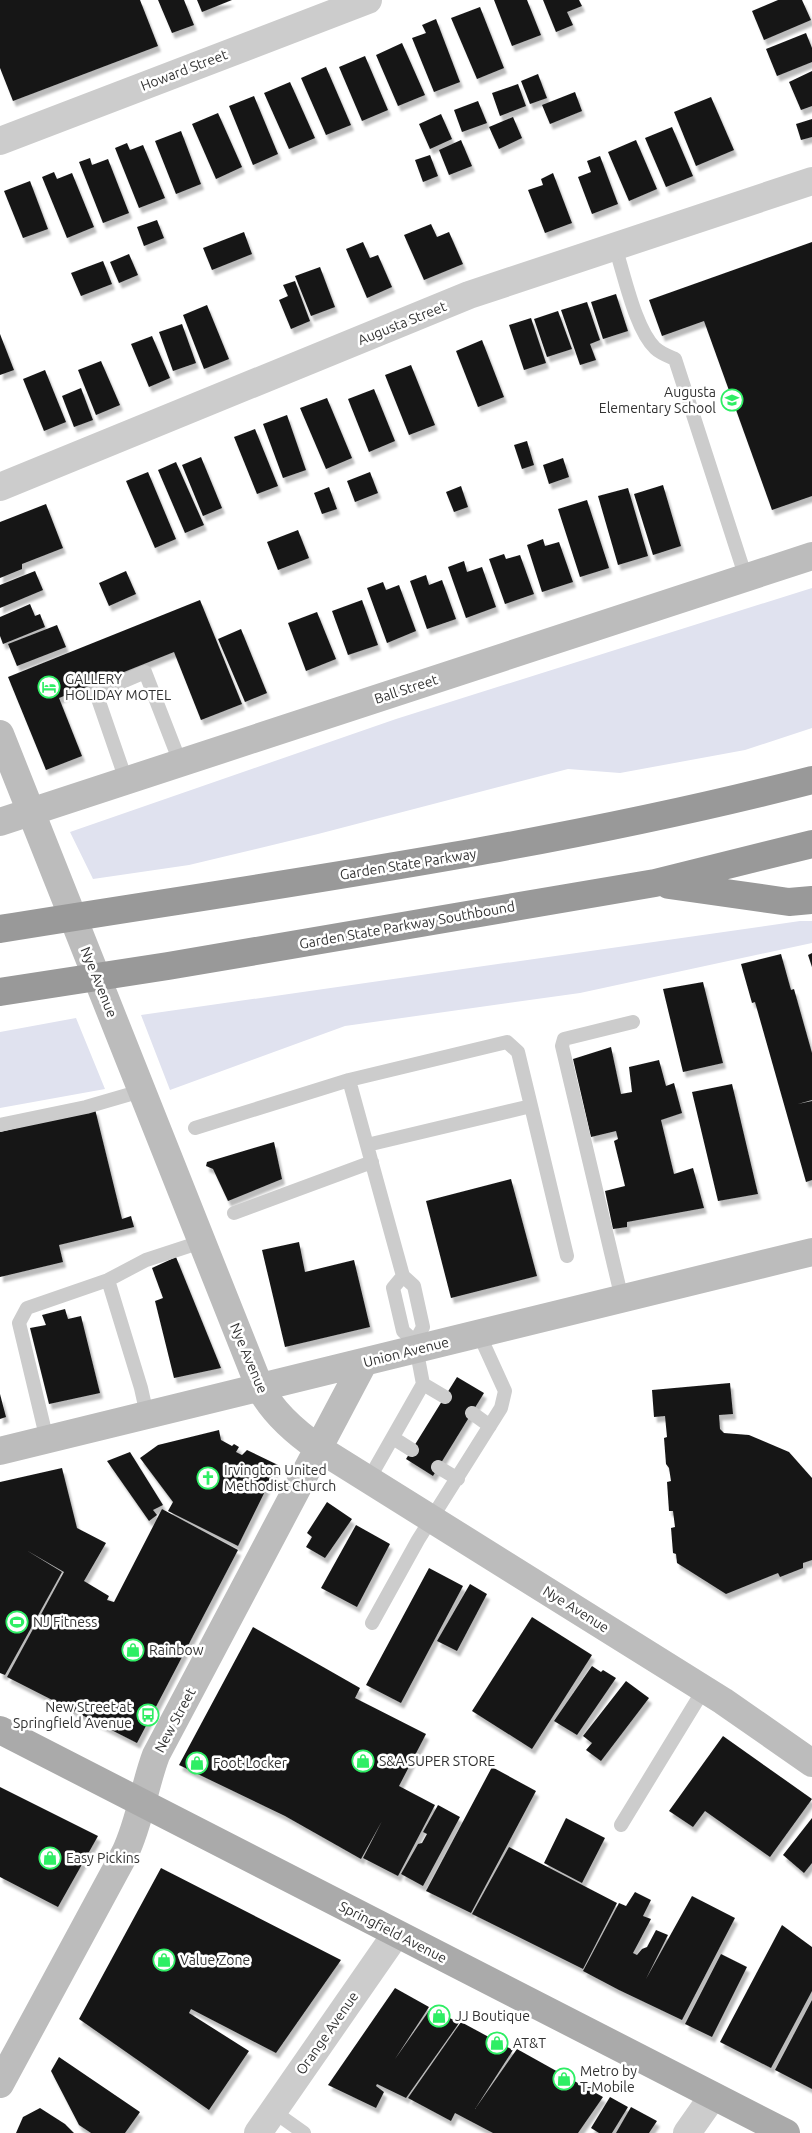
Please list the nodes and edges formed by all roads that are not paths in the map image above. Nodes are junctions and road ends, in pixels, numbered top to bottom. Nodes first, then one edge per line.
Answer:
1 (368, 0) edge
2 (0, 141) edge
3 (812, 181) edge
4 (615, 246) junction
5 (0, 487) edge
6 (812, 556) edge
7 (746, 578) junction
8 (0, 734) edge
9 (5, 762) edge
10 (180, 762) junction
11 (126, 780) junction
12 (812, 780) edge
13 (31, 811) junction
14 (0, 822) edge
15 (812, 844) edge
16 (655, 883) junction
17 (812, 900) edge
18 (0, 929) edge
19 (0, 992) edge
20 (633, 1022) dead end
21 (349, 1080) junction
22 (141, 1091) junction
23 (531, 1106) junction
24 (0, 1125) edge
25 (195, 1128) dead end
26 (367, 1145) junction
27 (372, 1162) junction
28 (234, 1213) dead end
29 (201, 1242) junction
30 (812, 1252) edge
31 (567, 1256) dead end
32 (403, 1276) junction
33 (108, 1280) junction
34 (622, 1299) junction
35 (479, 1334) junction
36 (416, 1345) junction
37 (364, 1362) junction
38 (424, 1384) junction
39 (260, 1388) junction
40 (445, 1397) dead end
41 (472, 1414) dead end
42 (147, 1415) junction
43 (490, 1426) junction
44 (393, 1438) junction
45 (47, 1440) junction
46 (318, 1448) junction
47 (412, 1450) dead end
48 (0, 1451) edge
49 (438, 1467) dead end
50 (458, 1478) junction
51 (369, 1479) junction
52 (433, 1519) junction
53 (372, 1623) dead end
54 (704, 1689) junction
55 (0, 1730) edge
56 (812, 1763) edge
57 (142, 1802) junction
58 (621, 1825) dead end
59 (396, 1934) junction
60 (3, 2071) edge
61 (713, 2096) junction
62 (265, 2122) edge
63 (304, 2133) edge
64 (687, 2133) edge
65 (786, 2133) edge

1 - 2 street, Howard Street
3 - 4 street, Augusta Street
4 - 5 street, Augusta Street
4 - 7 lane
6 - 7 main road, Ball Street
7 - 10 main road, Ball Street
8 - 9 main road, Nye Avenue
9 - 13 main road, Nye Avenue
10 - 11 main road, Ball Street
10 - 11 lane
11 - 13 main road, Ball Street
12 - 18 highway, Garden State Parkway
13 - 14 main road, Ball Street
13 - 22 main road, Nye Avenue
15 - 16 highway, Garden State Parkway Southbound
16 - 17 highway
16 - 19 highway, Garden State Parkway Southbound
20 - 34 lane
21 - 23 lane
21 - 25 lane
21 - 26 lane
22 - 24 lane
22 - 29 main road, Nye Avenue
23 - 26 lane
23 - 31 lane
26 - 27 lane
27 - 28 lane
27 - 32 lane
29 - 33 lane
29 - 39 main road, Nye Avenue
30 - 34 main road, Union Avenue
32 - 36 lane
32 - 36 lane
33 - 42 lane
33 - 45 lane
34 - 35 main road, Union Avenue
35 - 36 main road, Union Avenue
35 - 43 lane
36 - 37 main road, Union Avenue
36 - 38 lane
37 - 39 main road, Union Avenue
37 - 46 main road, New Street
38 - 40 lane
38 - 44 lane
39 - 42 main road, Union Avenue
39 - 46 main road, Nye Avenue
41 - 43 lane
42 - 45 main road, Union Avenue
43 - 50 lane
44 - 47 lane
44 - 51 lane
45 - 48 main road, Union Avenue
46 - 51 main road, Nye Avenue
46 - 57 main road, New Street
49 - 50 lane
50 - 52 lane
51 - 52 main road, Nye Avenue
52 - 53 lane
52 - 54 main road, Nye Avenue
54 - 56 main road, Nye Avenue
54 - 58 lane
55 - 57 main road, Springfield Avenue
57 - 59 main road, Springfield Avenue
57 - 60 main road, New Street
59 - 61 main road, Springfield Avenue
59 - 62 street, Orange Avenue
61 - 64 street
61 - 65 main road, Springfield Avenue
62 - 63 lane

